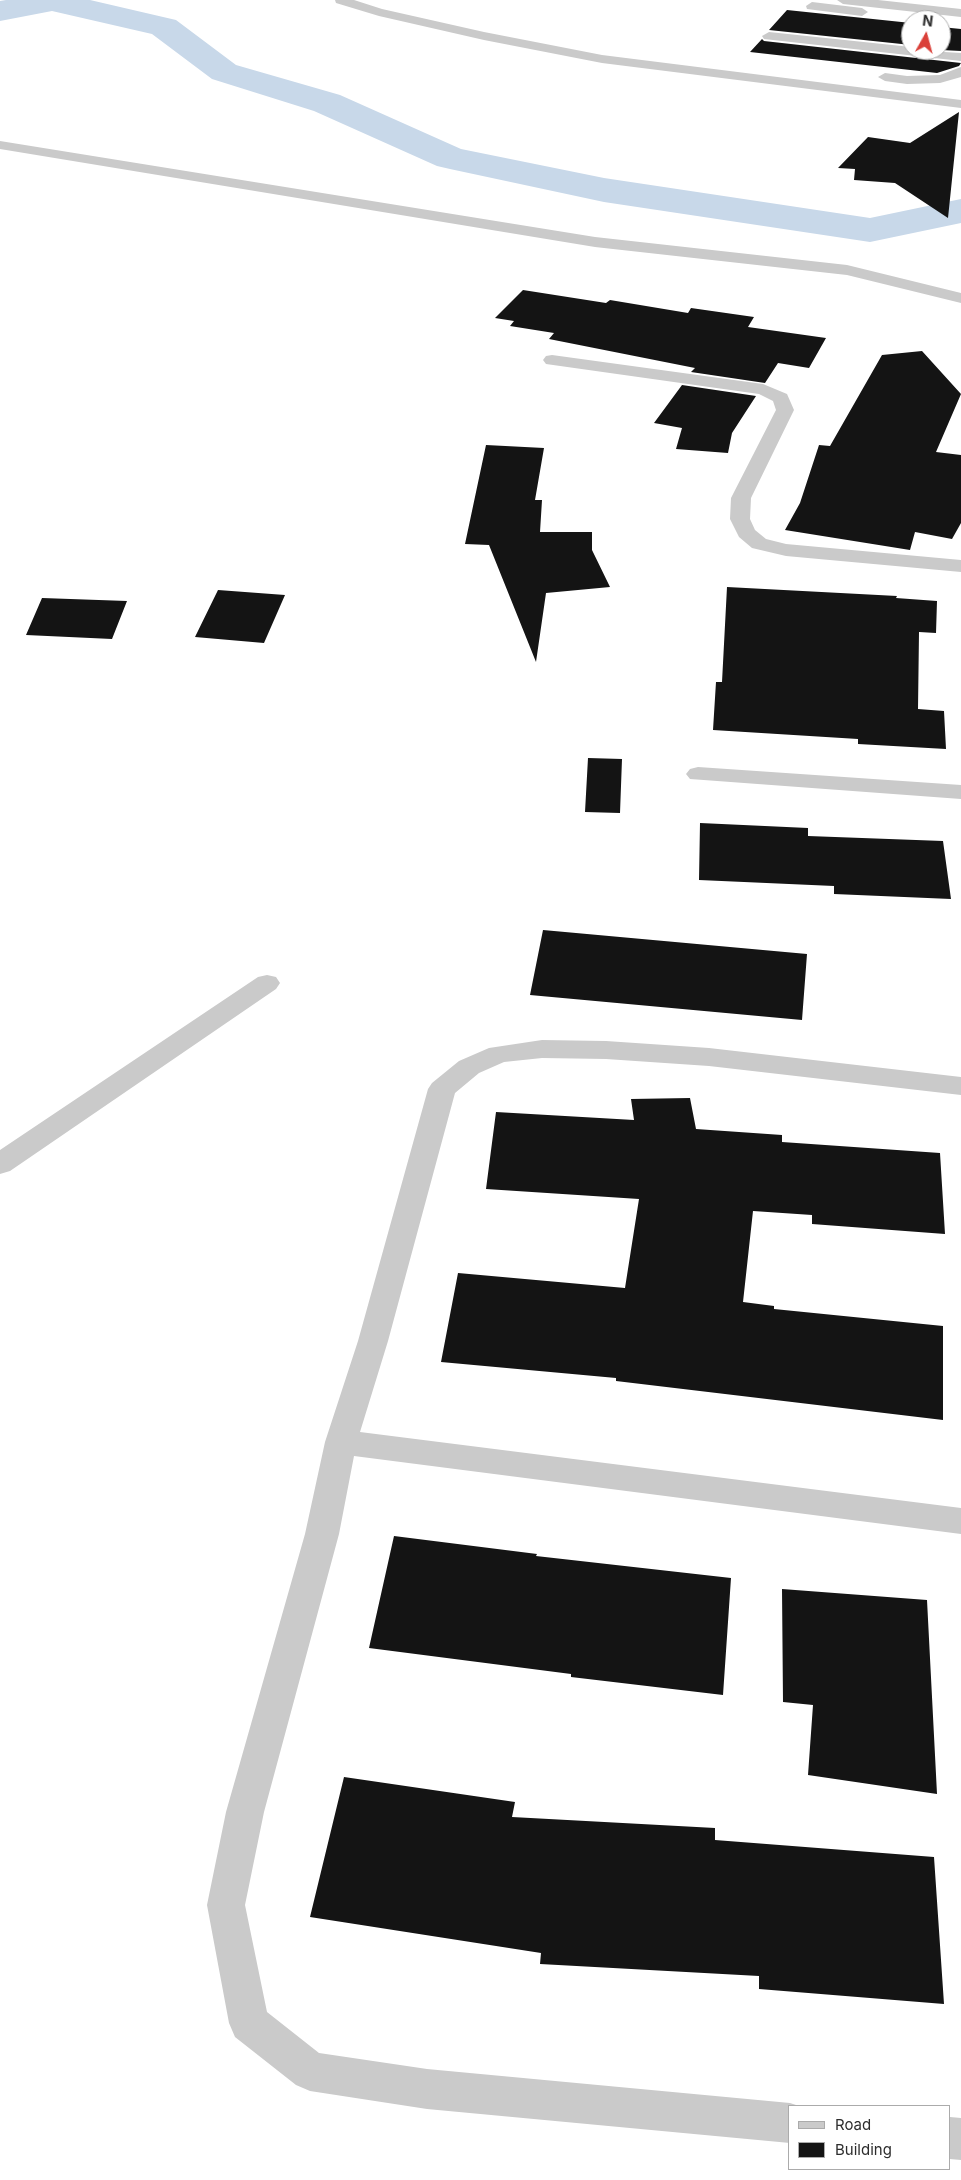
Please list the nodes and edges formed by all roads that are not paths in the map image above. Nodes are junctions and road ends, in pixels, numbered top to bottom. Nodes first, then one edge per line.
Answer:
1 (341, 0) edge
2 (843, 0) edge
3 (812, 6) dead end
4 (858, 7) junction
5 (961, 13) edge
6 (901, 16) edge
7 (951, 24) edge
8 (790, 30) dead end
9 (769, 36) dead end
10 (874, 43) junction
11 (901, 43) edge
12 (961, 58) edge
13 (772, 63) dead end
14 (961, 71) edge
15 (755, 79) junction
16 (867, 93) junction
17 (961, 104) edge
18 (0, 145) edge
19 (961, 298) edge
20 (552, 360) dead end
21 (961, 566) edge
22 (698, 774) dead end
23 (961, 792) edge
24 (267, 983) dead end
25 (961, 1086) edge
26 (0, 1164) edge
27 (341, 1442) junction
28 (961, 1521) edge
29 (788, 2123) edge

1 - 15 street
2 - 4 street
3 - 4 street
4 - 5 street
4 - 6 street
5 - 7 street
8 - 10 street
9 - 10 street
10 - 11 street
10 - 12 street
13 - 15 street
14 - 16 street
15 - 16 street
16 - 17 street
18 - 19 street
20 - 21 street
22 - 23 street
24 - 26 street
25 - 27 street
27 - 28 street
27 - 29 street

